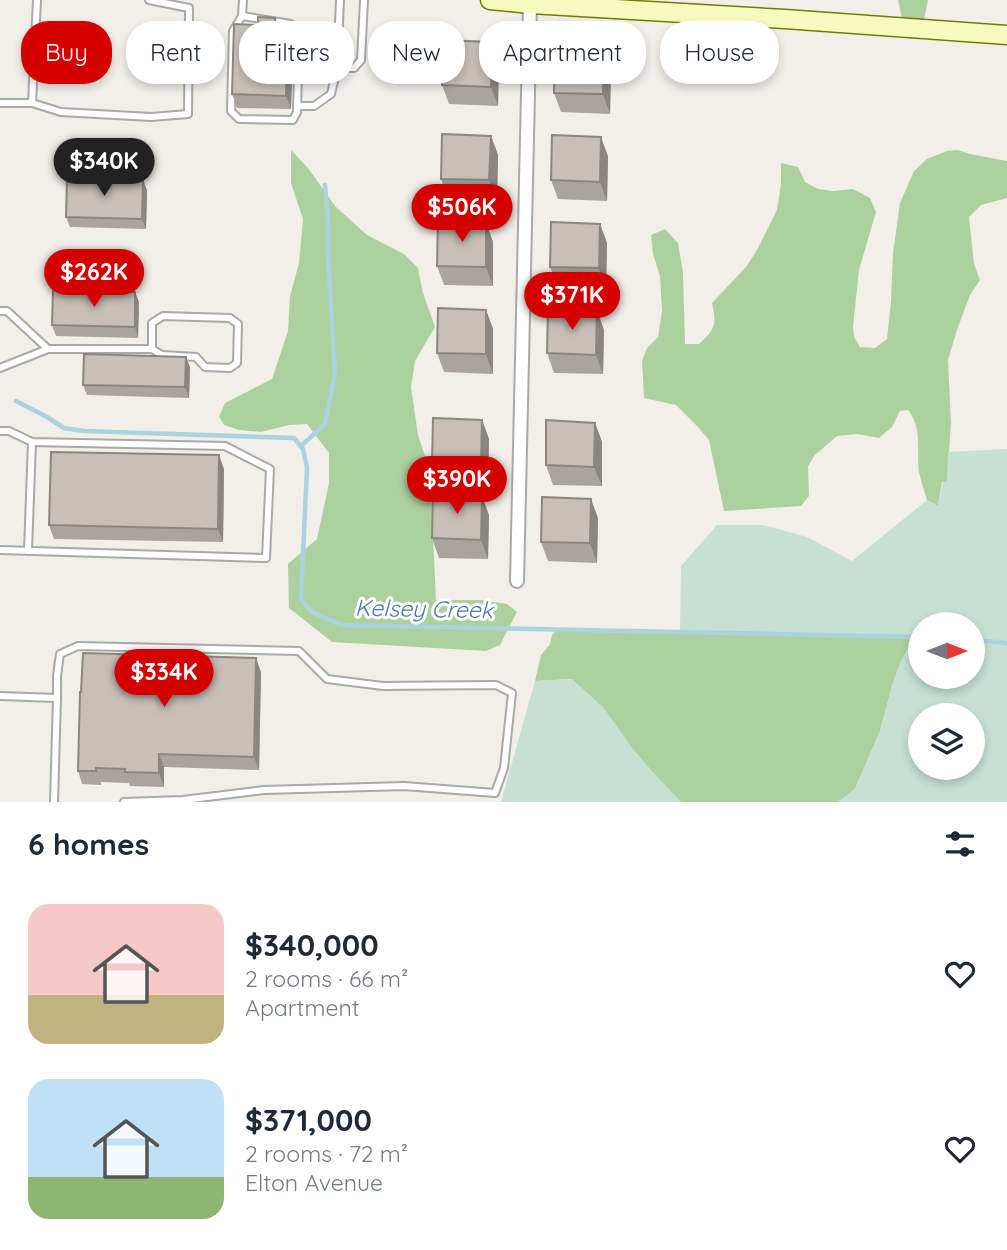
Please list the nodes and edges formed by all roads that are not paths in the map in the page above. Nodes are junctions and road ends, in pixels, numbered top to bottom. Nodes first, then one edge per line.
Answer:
1 (37, 0) edge
2 (149, 0) edge
3 (243, 0) edge
4 (340, 0) edge
5 (364, 0) edge
6 (490, 0) edge
7 (530, 4) junction
8 (242, 16) junction
9 (339, 21) edge
10 (1007, 36) edge
11 (354, 68) edge
12 (333, 84) edge
13 (0, 103) edge
14 (32, 103) junction
15 (298, 106) junction
16 (0, 311) edge
17 (48, 349) junction
18 (152, 349) junction
19 (0, 368) edge
20 (0, 431) edge
21 (32, 442) junction
22 (0, 550) edge
23 (28, 551) junction
24 (517, 581) dead end
25 (0, 696) edge
26 (57, 698) junction
27 (54, 802) edge
28 (124, 802) edge

1 - 14 lane
2 - 14 lane
3 - 8 lane
4 - 9 lane
5 - 11 lane
6 - 7 street
7 - 10 street
7 - 24 street
8 - 15 lane
8 - 15 lane
12 - 15 lane
13 - 14 lane
16 - 17 lane
17 - 18 lane
17 - 19 lane
18 - 18 lane
20 - 21 lane
21 - 23 lane
21 - 23 lane
22 - 23 lane
25 - 26 lane
26 - 27 lane
26 - 28 lane

